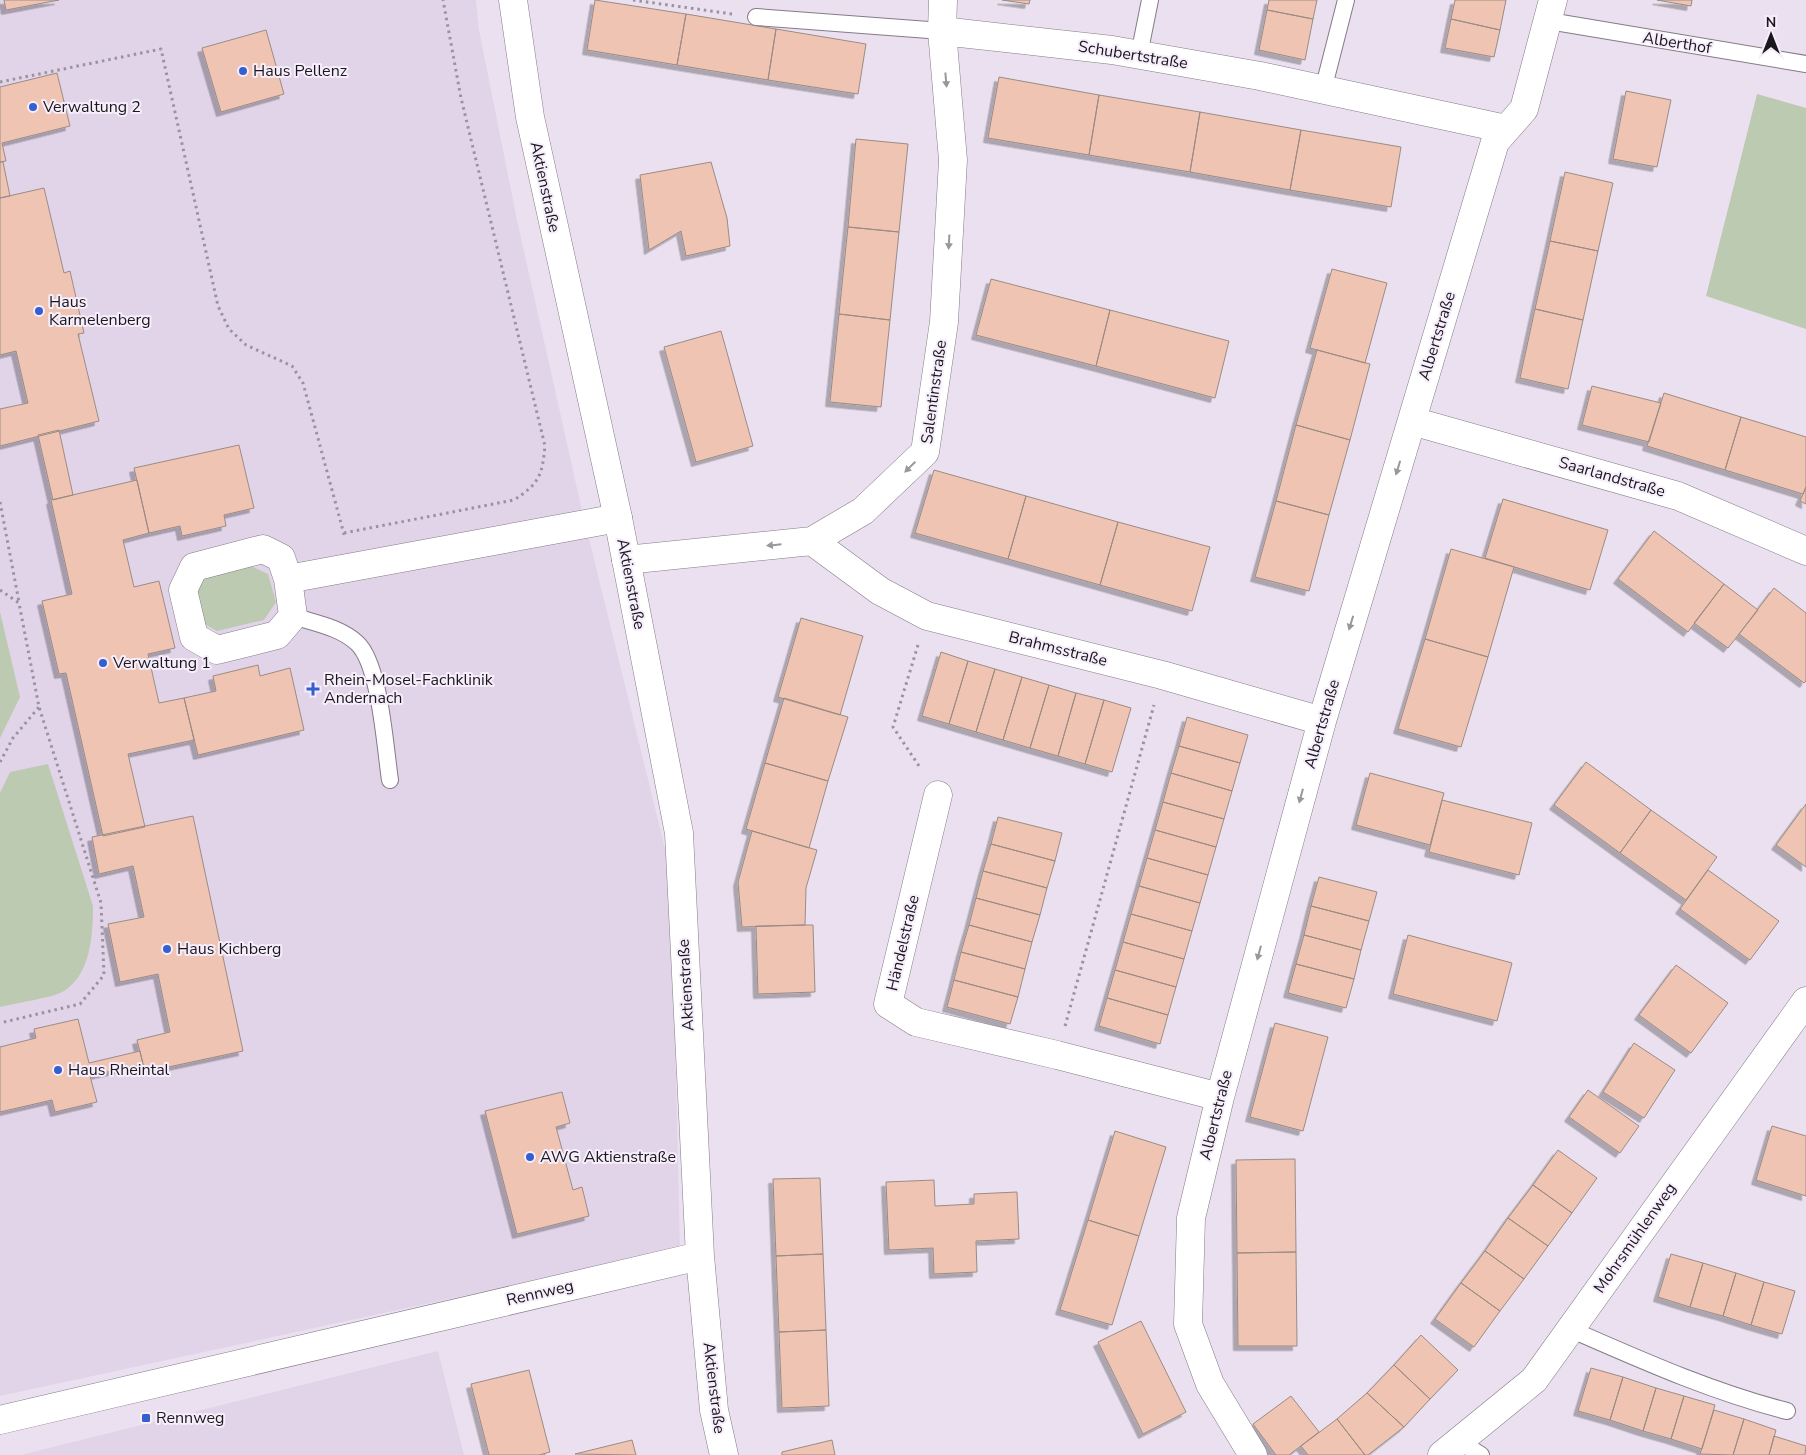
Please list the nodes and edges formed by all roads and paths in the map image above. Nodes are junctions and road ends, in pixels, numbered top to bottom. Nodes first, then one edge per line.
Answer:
1 (443, 0) edge
2 (513, 0) edge
3 (634, 0) edge
4 (943, 0) edge
5 (1150, 0) edge
6 (1346, 0) edge
7 (1551, 11) edge
8 (756, 17) joint
9 (942, 31) junction
10 (1139, 55) junction
11 (1806, 64) edge
12 (0, 82) edge
13 (1323, 90) junction
14 (1506, 129) junction
15 (1412, 421) junction
16 (0, 502) edge
17 (618, 518) junction
18 (344, 533) junction
19 (812, 541) junction
20 (1806, 551) edge
21 (626, 560) junction
22 (350, 568) junction
23 (288, 579) junction
24 (0, 590) edge
25 (20, 603) junction
26 (293, 616) junction
27 (927, 616) junction
28 (1162, 675) junction
29 (39, 707) junction
30 (1322, 721) junction
31 (0, 762) edge
32 (390, 780) dead end
33 (938, 795) joint
34 (1806, 1001) edge
35 (0, 1023) edge
36 (1057, 1055) junction
37 (1220, 1097) junction
38 (700, 1256) junction
39 (1570, 1329) junction
40 (1787, 1411) dead end
41 (0, 1420) edge
42 (1461, 1450) edge
43 (724, 1455) edge
44 (1253, 1455) edge

1 - 18 path
2 - 17 street, Aktienstraße
3 - 8 path
4 - 9 street, Salentinstraße
5 - 10 lane
6 - 13 lane
7 - 11 lane, Alberthof
7 - 14 street, Albertstraße
8 - 9 lane
9 - 10 street, Schubertstraße
9 -> 19 street, Salentinstraße
10 - 13 street, Schubertstraße
12 - 18 path
13 - 14 street, Schubertstraße
14 - 15 street, Albertstraße
15 - 20 street, Saarlandstraße
15 -> 30 street, Albertstraße
16 - 25 path
17 - 21 street, Aktienstraße
17 - 22 street, Aktienstraße
18 - 22 path
19 -> 21 street, Salentinstraße
19 - 27 street, Brahmsstraße
21 - 38 street, Aktienstraße
22 - 23 street, Aktienstraße
23 - 26 street
23 - 26 street
24 - 25 path
25 - 29 path
26 - 32 lane
27 - 28 street, Brahmsstraße
27 - 33 path
28 - 30 street, Brahmsstraße
28 - 36 path
29 - 31 path
29 - 35 path
30 -> 37 street, Albertstraße
33 - 36 street, Händelstraße
34 - 39 street, Mohrsmühlenweg
36 - 37 street, Händelstraße
37 - 44 street, Albertstraße
38 - 41 street, Rennweg
38 - 43 street, Aktienstraße
39 - 40 lane
39 - 42 street, Mohrsmühlenweg

